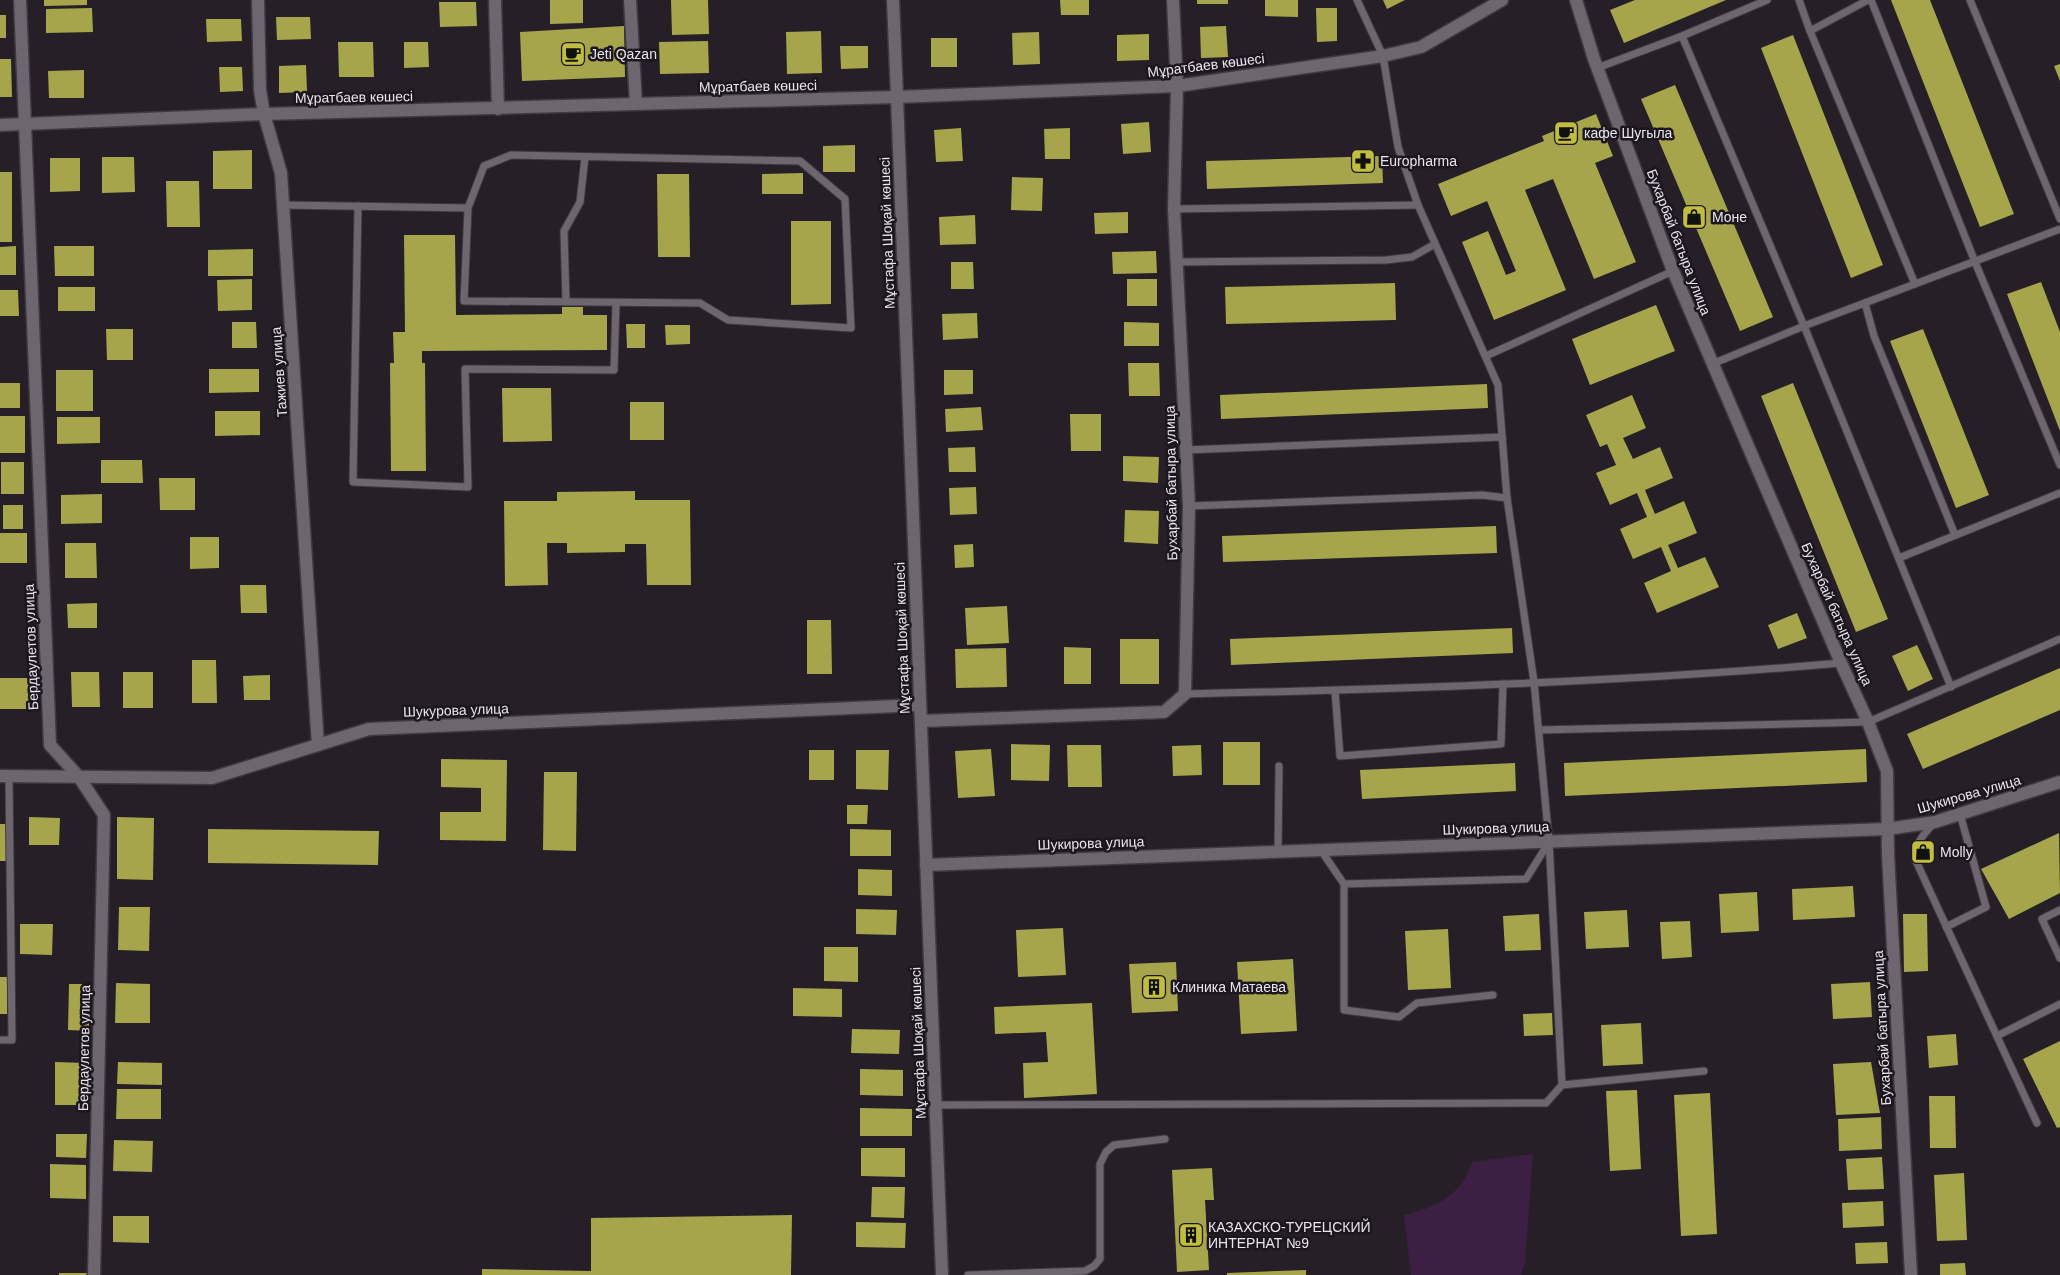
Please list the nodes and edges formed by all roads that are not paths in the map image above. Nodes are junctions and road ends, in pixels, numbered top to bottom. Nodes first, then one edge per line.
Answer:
1 (20, 0) edge
2 (258, 0) edge
3 (495, 0) edge
4 (630, 0) edge
5 (893, 0) edge
6 (1173, 0) edge
7 (1357, 0) edge
8 (1502, 0) edge
9 (1576, 0) edge
10 (1767, 0) edge
11 (1799, 0) edge
12 (1870, 0) edge
13 (1970, 0) edge
14 (1810, 31) junction
15 (1682, 36) junction
16 (1383, 56) junction
17 (1597, 68) junction
18 (1177, 86) junction
19 (897, 97) junction
20 (636, 104) junction
21 (498, 109) junction
22 (264, 114) junction
23 (25, 124) junction
24 (0, 125) edge
25 (585, 157) junction
26 (282, 205) junction
27 (1418, 205) junction
28 (358, 206) junction
29 (468, 208) junction
30 (1174, 209) junction
31 (2060, 219) edge
32 (2060, 229) edge
33 (1435, 244) junction
34 (1176, 262) junction
35 (1975, 262) junction
36 (1672, 271) junction
37 (1915, 284) junction
38 (566, 302) junction
39 (616, 302) junction
40 (1866, 303) junction
41 (1804, 326) junction
42 (1486, 356) junction
43 (1712, 364) junction
44 (1502, 437) junction
45 (1186, 450) junction
46 (2060, 465) edge
47 (2060, 493) edge
48 (1507, 498) junction
49 (1189, 506) junction
50 (1955, 535) junction
51 (1899, 558) junction
52 (2060, 639) edge
53 (1841, 663) junction
54 (1534, 682) junction
55 (1502, 684) junction
56 (1952, 687) junction
57 (1335, 691) junction
58 (1185, 694) junction
59 (920, 705) junction
60 (921, 721) junction
61 (1868, 722) junction
62 (1539, 730) junction
63 (318, 745) junction
64 (1279, 766) dead end
65 (5, 776) edge
66 (79, 777) junction
67 (2060, 783) edge
68 (1960, 814) junction
69 (1936, 822) junction
70 (1887, 830) junction
71 (1549, 841) junction
72 (1320, 849) junction
73 (1278, 851) junction
74 (926, 865) junction
75 (1344, 884) junction
76 (2060, 910) edge
77 (1946, 926) junction
78 (2060, 958) edge
79 (1493, 995) dead end
80 (2060, 1004) edge
81 (1997, 1036) junction
82 (0, 1040) edge
83 (1704, 1071) dead end
84 (1562, 1085) junction
85 (935, 1105) junction
86 (2037, 1123) dead end
87 (1165, 1139) dead end
88 (94, 1275) edge
89 (942, 1275) edge
90 (968, 1275) edge
91 (1911, 1275) edge

1 - 23 street, Бердаулетов улица
2 - 22 street, Тажиев улица
3 - 21 street
4 - 20 street
5 - 19 street, Мұстафа Шоқай көшесі
6 - 18 street, Бухарбай батыра улица
7 - 16 lane
8 - 16 street, Мұратбаев көшесі
9 - 17 street, Бухарбай батыра улица
10 - 15 lane
11 - 14 lane
12 - 14 lane
12 - 35 lane
13 - 31 lane
14 - 37 lane
15 - 17 lane
15 - 41 lane
16 - 18 street, Мұратбаев көшесі
16 - 27 lane
17 - 36 street, Бухарбай батыра улица
18 - 19 street, Мұратбаев көшесі
18 - 30 street, Бухарбай батыра улица
19 - 20 street, Мұратбаев көшесі
19 - 59 street, Мұстафа Шоқай көшесі
20 - 21 street, Мұратбаев көшесі
21 - 22 street, Мұратбаев көшесі
22 - 23 street, Мұратбаев көшесі
22 - 26 street, Тажиев улица
23 - 24 street, Мұратбаев көшесі
23 - 66 street, Бердаулетов улица
25 - 29 lane
25 - 38 lane
25 - 39 lane
26 - 28 lane
26 - 63 street, Тажиев улица
27 - 30 lane
27 - 33 lane
28 - 29 lane
28 - 39 lane
29 - 38 lane
30 - 34 street, Бухарбай батыра улица
32 - 35 lane
33 - 34 lane
33 - 42 lane
34 - 45 street, Бухарбай батыра улица
35 - 37 lane
35 - 46 lane
36 - 42 lane
36 - 43 street, Бухарбай батыра улица
37 - 40 lane
38 - 39 lane
40 - 41 lane
40 - 50 lane
41 - 43 lane
41 - 51 lane
42 - 44 lane
43 - 53 street, Бухарбай батыра улица
44 - 45 lane
44 - 48 lane
45 - 49 street, Бухарбай батыра улица
47 - 50 lane
48 - 49 lane
48 - 54 lane
49 - 58 street, Бухарбай батыра улица
50 - 51 lane
51 - 56 lane
52 - 56 lane
53 - 54 lane
53 - 61 street, Бухарбай батыра улица
54 - 55 lane
54 - 62 lane
55 - 57 lane
55 - 57 lane
56 - 61 lane
57 - 58 lane
58 - 60 street
59 - 60 street, Мұстафа Шоқай көшесі
59 - 63 street, Шукурова улица
60 - 74 street, Мұстафа Шоқай көшесі
61 - 62 lane
61 - 70 street, Бухарбай батыра улица
62 - 71 lane
63 - 66 street, Шукурова улица
64 - 73 lane
65 - 66 street, Шукурова улица
65 - 82 lane
66 - 88 street, Бердаулетов улица
67 - 68 street, Шукирова улица
68 - 69 street, Шукирова улица
68 - 77 lane
69 - 70 street, Шукирова улица
69 - 77 lane
70 - 71 street, Шукирова улица
70 - 91 street, Бухарбай батыра улица
71 - 72 street, Шукирова улица
71 - 75 lane
71 - 84 lane
72 - 73 street, Шукирова улица
72 - 75 lane
73 - 74 street, Шукирова улица
74 - 85 street, Мұстафа Шоқай көшесі
75 - 79 lane
76 - 78 lane
77 - 81 lane
80 - 81 lane
81 - 86 lane
83 - 84 lane
84 - 85 lane
85 - 89 street, Мұстафа Шоқай көшесі
87 - 90 lane

